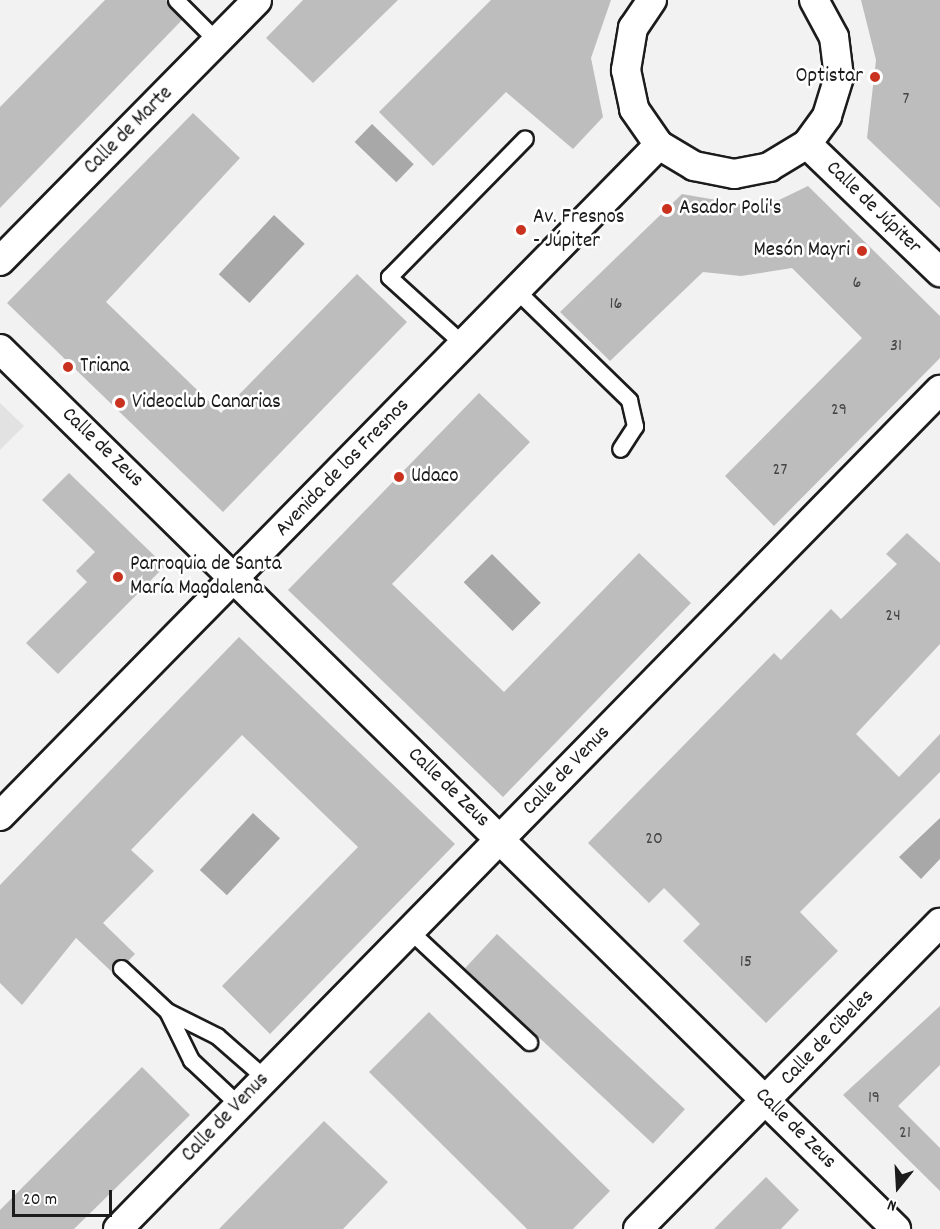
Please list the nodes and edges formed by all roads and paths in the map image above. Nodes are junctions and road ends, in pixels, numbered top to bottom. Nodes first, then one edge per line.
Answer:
1 (176, 0) edge
2 (257, 0) edge
3 (652, 0) edge
4 (815, 0) edge
5 (217, 41) junction
6 (525, 138) dead end
7 (807, 144) junction
8 (659, 145) junction
9 (0, 261) edge
10 (940, 272) edge
11 (516, 290) junction
12 (463, 344) junction
13 (0, 349) edge
14 (940, 390) edge
15 (620, 449) dead end
16 (235, 577) junction
17 (0, 816) edge
18 (501, 839) junction
19 (940, 923) edge
20 (410, 931) junction
21 (121, 968) dead end
22 (166, 1011) junction
23 (529, 1042) dead end
24 (265, 1078) junction
25 (767, 1100) junction
26 (239, 1105) junction
27 (118, 1229) edge
28 (638, 1229) edge
29 (896, 1229) edge

1 - 5 lane
2 - 5 street, Calle de Marte
3 - 8 street
4 - 7 street
5 - 9 street, Calle de Marte
6 - 12 lane
7 - 8 street
7 - 10 street, Calle de Júpiter
8 - 11 street, Avenida de los Fresnos
11 - 12 street, Avenida de los Fresnos
11 - 15 lane
12 - 16 street, Avenida de los Fresnos
13 - 16 street, Calle de Zeus
14 - 18 street, Calle de Venus
16 - 17 street, Avenida de los Fresnos
16 - 18 street, Calle de Zeus
18 - 20 street, Calle de Venus
18 - 25 street, Calle de Zeus
19 - 25 street, Calle de Cibeles
20 - 23 lane
20 - 24 street, Calle de Venus
21 - 22 lane
22 - 24 lane
22 - 26 lane
24 - 26 street, Calle de Venus
25 - 28 street, Calle de Cibeles
25 - 29 street, Calle de Zeus
26 - 27 street, Calle de Venus

